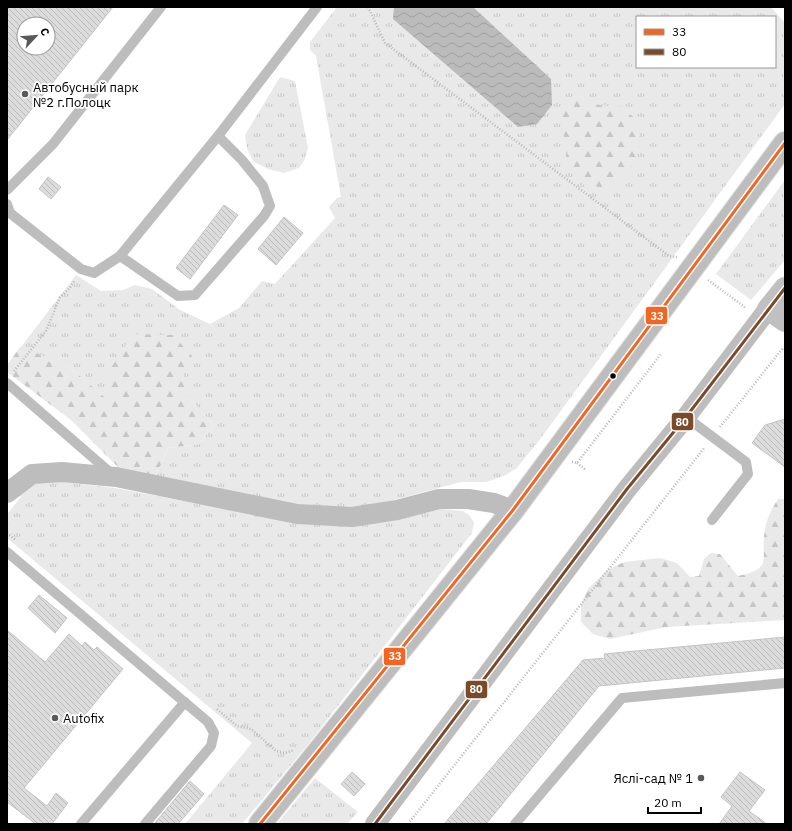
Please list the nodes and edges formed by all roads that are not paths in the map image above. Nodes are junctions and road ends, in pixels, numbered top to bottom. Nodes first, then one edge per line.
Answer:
1 (161, 7) edge
2 (317, 7) edge
3 (218, 136) junction
4 (785, 143) edge
5 (7, 190) edge
6 (7, 204) edge
7 (120, 256) junction
8 (785, 288) edge
9 (772, 316) edge
10 (9, 379) edge
11 (686, 417) junction
12 (116, 477) junction
13 (7, 493) edge
14 (513, 510) junction
15 (712, 520) dead end
16 (7, 552) edge
17 (785, 683) edge
18 (185, 702) junction
19 (82, 824) edge
20 (145, 824) edge
21 (260, 824) edge
22 (375, 824) edge
23 (515, 824) edge

1 - 5 lane
2 - 3 lane
3 - 7 lane
3 - 7 lane
4 - 14 main road
6 - 7 lane
8 - 9 street
9 - 11 street
10 - 12 lane
11 - 15 lane
11 - 22 street
12 - 13 street
12 - 14 street
14 - 21 main road
16 - 18 lane
17 - 23 lane
18 - 19 lane
18 - 20 lane

